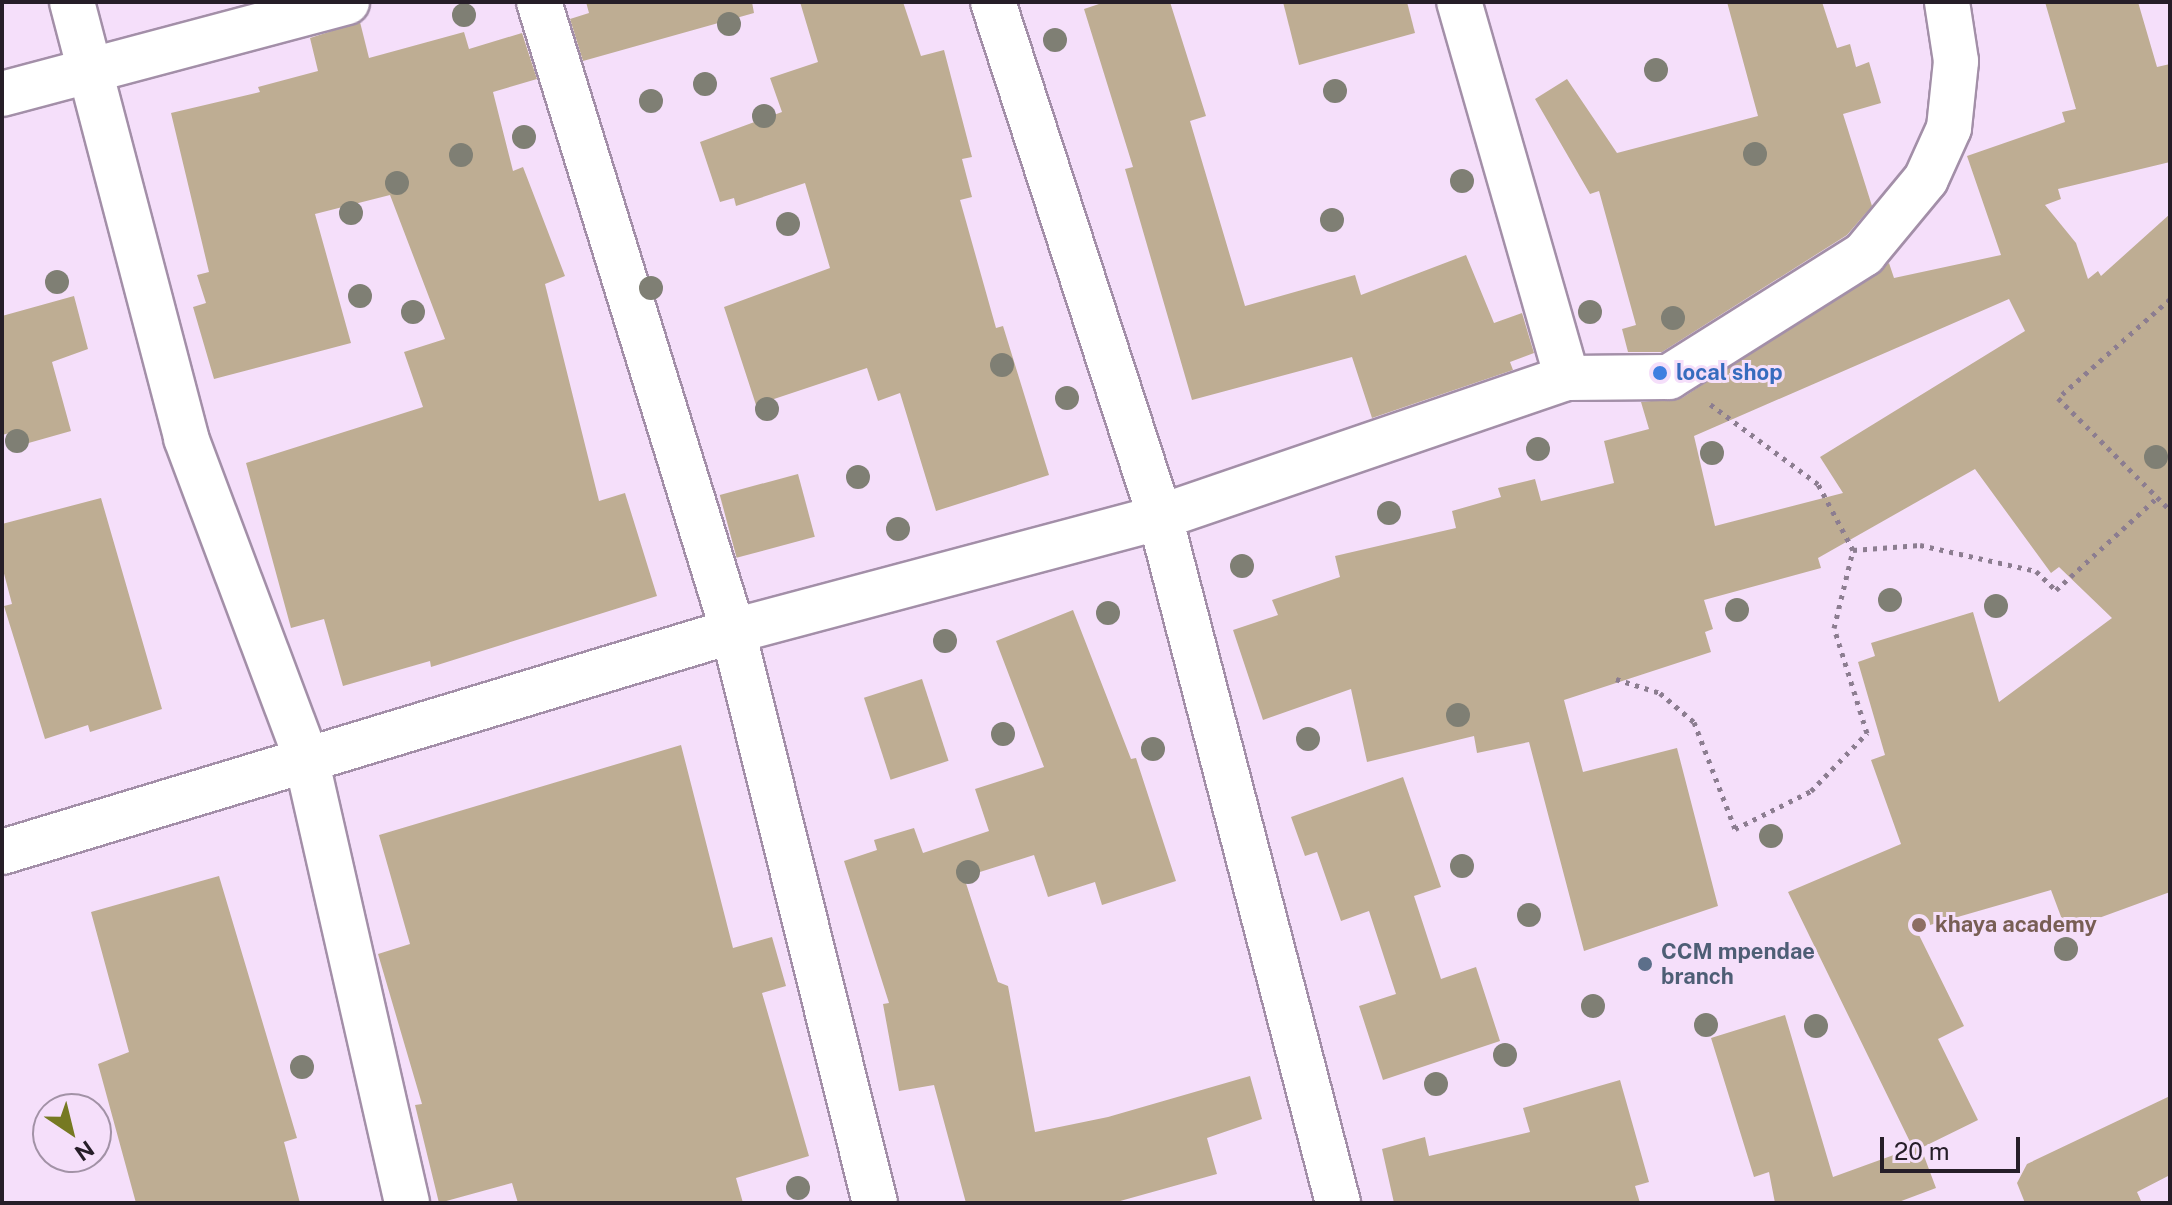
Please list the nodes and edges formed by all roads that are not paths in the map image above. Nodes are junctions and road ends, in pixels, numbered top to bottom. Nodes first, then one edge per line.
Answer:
1 (72, 2) edge
2 (347, 2) edge
3 (539, 2) edge
4 (993, 2) edge
5 (1459, 2) edge
6 (1947, 2) edge
7 (92, 69) junction
8 (2, 94) edge
9 (1567, 378) junction
10 (1160, 517) junction
11 (733, 631) junction
12 (306, 758) junction
13 (2, 852) edge
14 (407, 1203) edge
15 (875, 1203) edge
16 (1338, 1203) edge

1 - 7 street
2 - 7 street
3 - 11 street
4 - 10 street
5 - 9 street
6 - 9 street
7 - 8 street
7 - 12 street
9 - 10 street
10 - 11 street
10 - 16 street
11 - 12 street
11 - 15 street
12 - 13 street
12 - 14 street

